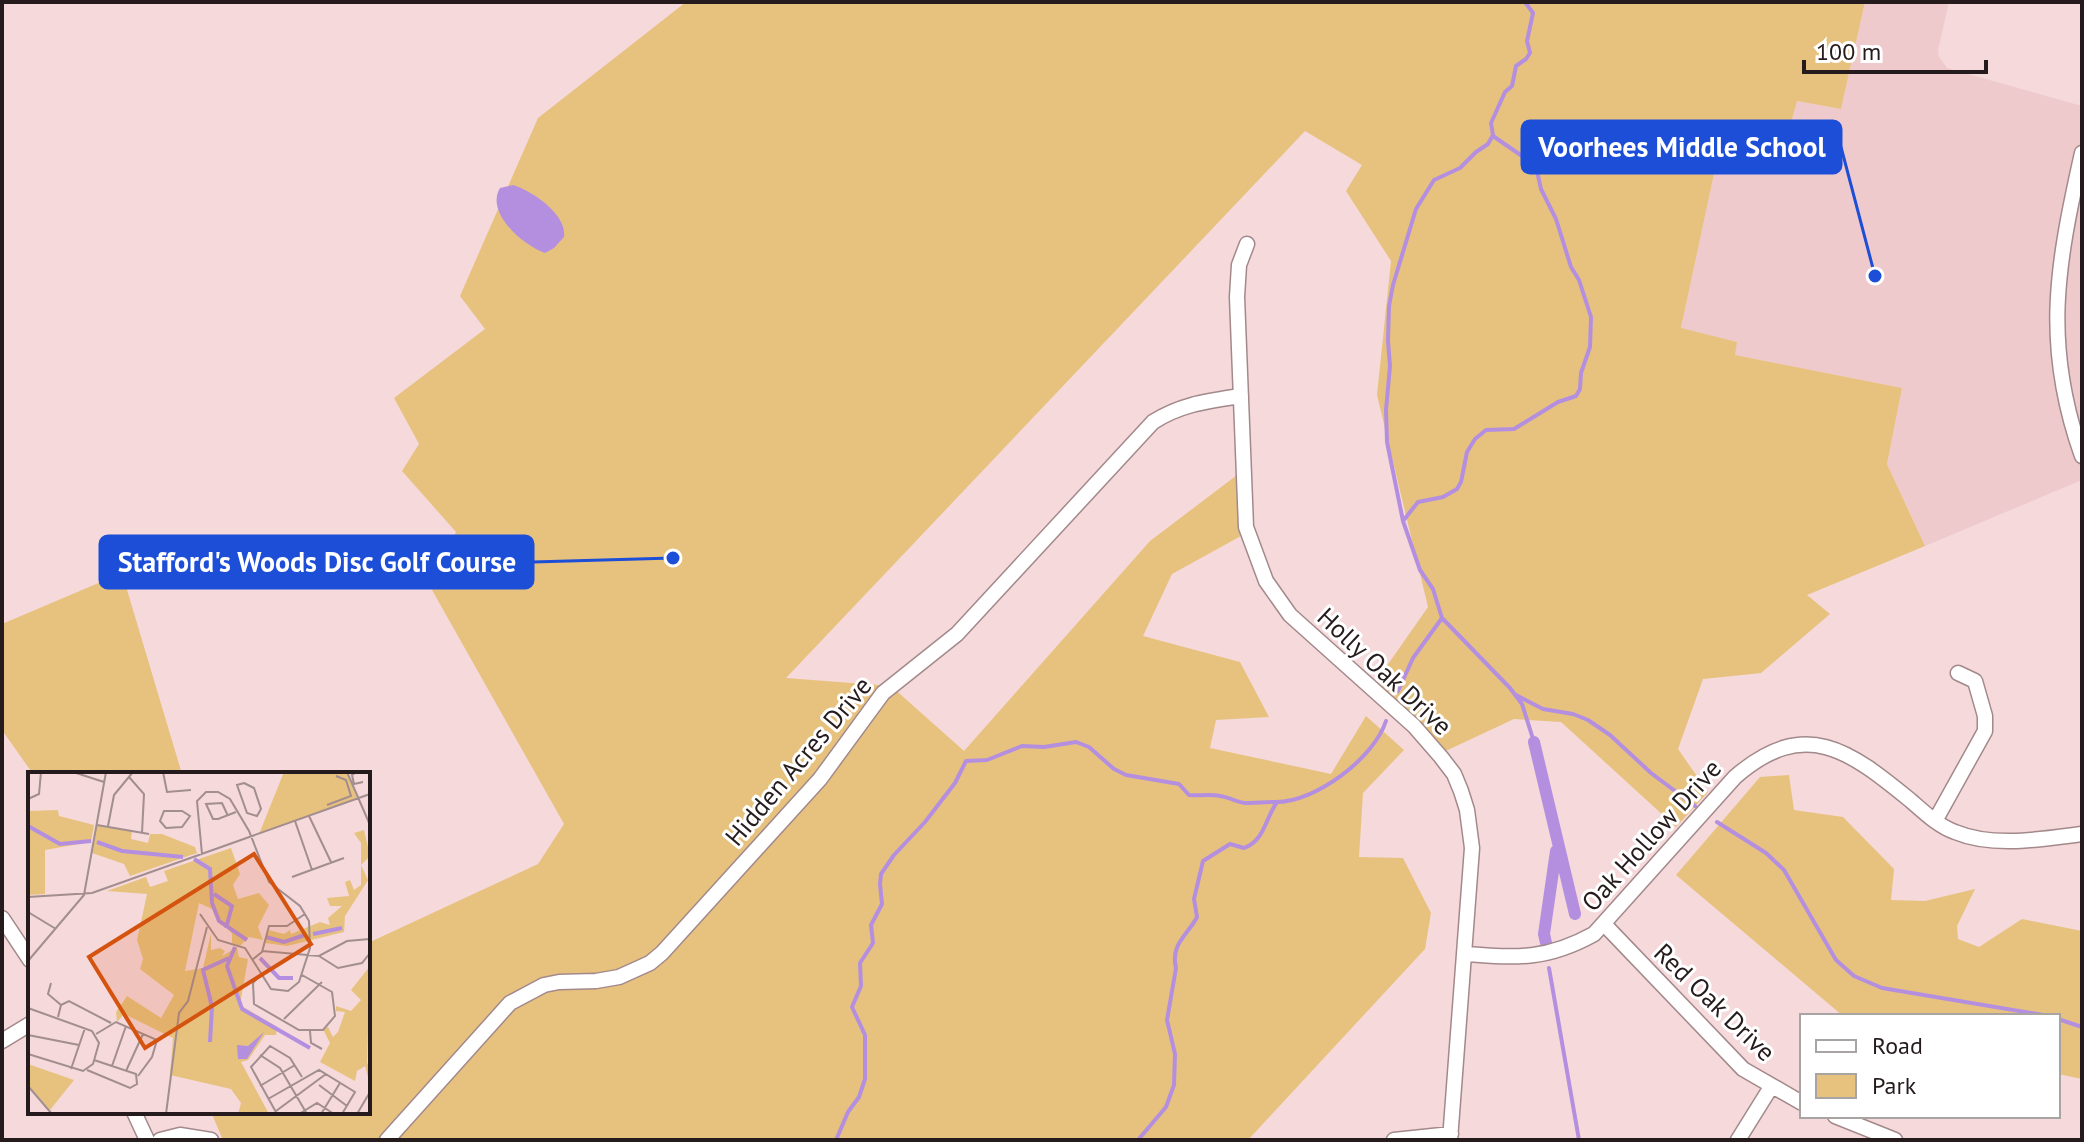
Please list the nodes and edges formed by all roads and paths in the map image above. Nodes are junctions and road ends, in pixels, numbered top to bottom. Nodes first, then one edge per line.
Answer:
1 (2082, 153) edge
2 (1247, 244) dead end
3 (1241, 396) junction
4 (2082, 456) edge
5 (1958, 673) dead end
6 (1935, 821) junction
7 (2082, 834) edge
8 (2, 918) edge
9 (1604, 924) junction
10 (1466, 954) junction
11 (28, 957) edge
12 (28, 1025) edge
13 (2, 1041) edge
14 (1771, 1087) junction
15 (1800, 1102) edge
16 (135, 1114) edge
17 (1840, 1118) edge
18 (1450, 1137) edge
19 (147, 1140) edge
20 (160, 1140) edge
21 (211, 1140) edge
22 (387, 1140) edge
23 (1394, 1140) edge
24 (1738, 1140) edge
25 (1895, 1140) edge

1 - 4 street
2 - 3 street, Holly Oak Drive
3 - 10 street, Holly Oak Drive
3 - 22 street, Hidden Acres Drive
5 - 6 street
6 - 7 street, Oak Hollow Drive
6 - 9 street, Oak Hollow Drive
8 - 11 street
9 - 10 street, Oak Hollow Drive
9 - 14 street, Red Oak Drive
10 - 18 street, Holly Oak Drive
12 - 13 street
14 - 15 street, Red Oak Drive
14 - 24 street
16 - 19 street
17 - 25 street
18 - 23 street
20 - 21 street

